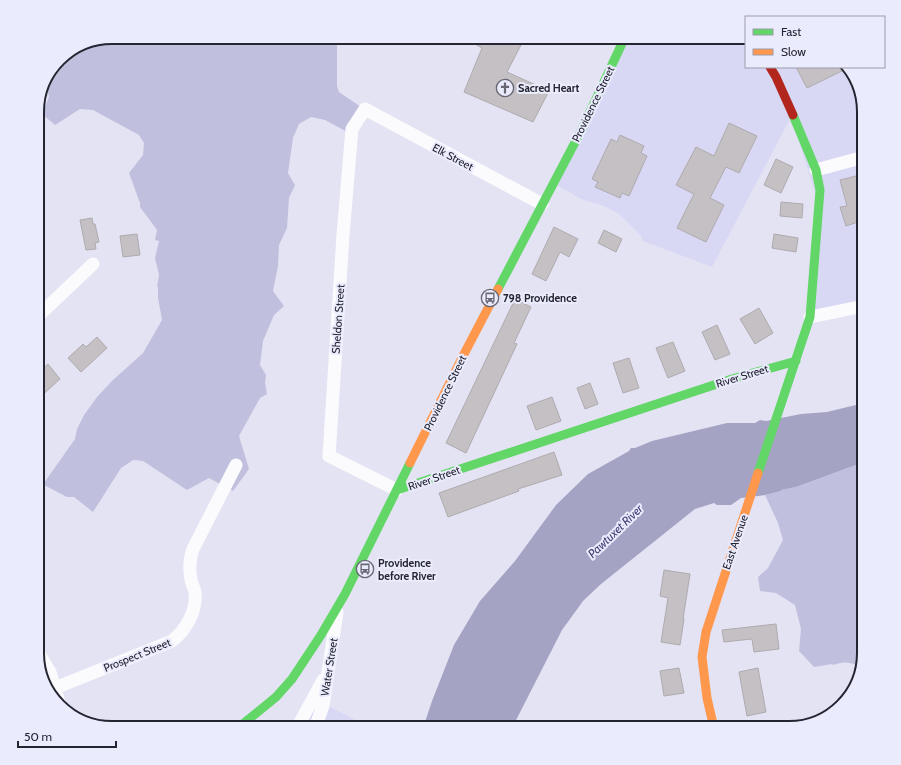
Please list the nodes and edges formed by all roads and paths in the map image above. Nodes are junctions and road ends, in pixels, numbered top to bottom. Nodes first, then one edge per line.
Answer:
1 (622, 44) edge
2 (771, 68) edge
3 (365, 110) joint
4 (857, 159) edge
5 (816, 170) junction
6 (542, 204) junction
7 (93, 264) dead end
8 (857, 307) edge
9 (44, 310) edge
10 (810, 317) junction
11 (796, 361) junction
12 (236, 465) dead end
13 (397, 490) junction
14 (339, 605) junction
15 (327, 673) junction
16 (50, 680) edge
17 (55, 688) junction
18 (56, 692) edge
19 (246, 721) edge
20 (301, 721) edge
21 (318, 721) edge
22 (712, 721) edge

1 - 6 main road, Providence Street
2 - 5 main road
3 - 6 street, Elk Street
3 - 13 street, Sheldon Street
4 - 5 street
5 - 10 main road
6 - 13 main road, Providence Street
7 - 9 street
8 - 10 street
10 - 11 main road
11 - 13 main road, River Street
11 - 22 main road, East Avenue
12 - 17 street, Prospect Street
13 - 14 main road, Providence Street
14 - 15 street, Water Street
14 - 19 main road, Providence Street
15 - 20 street
15 - 21 street, Water Street
16 - 17 street
17 - 18 street

